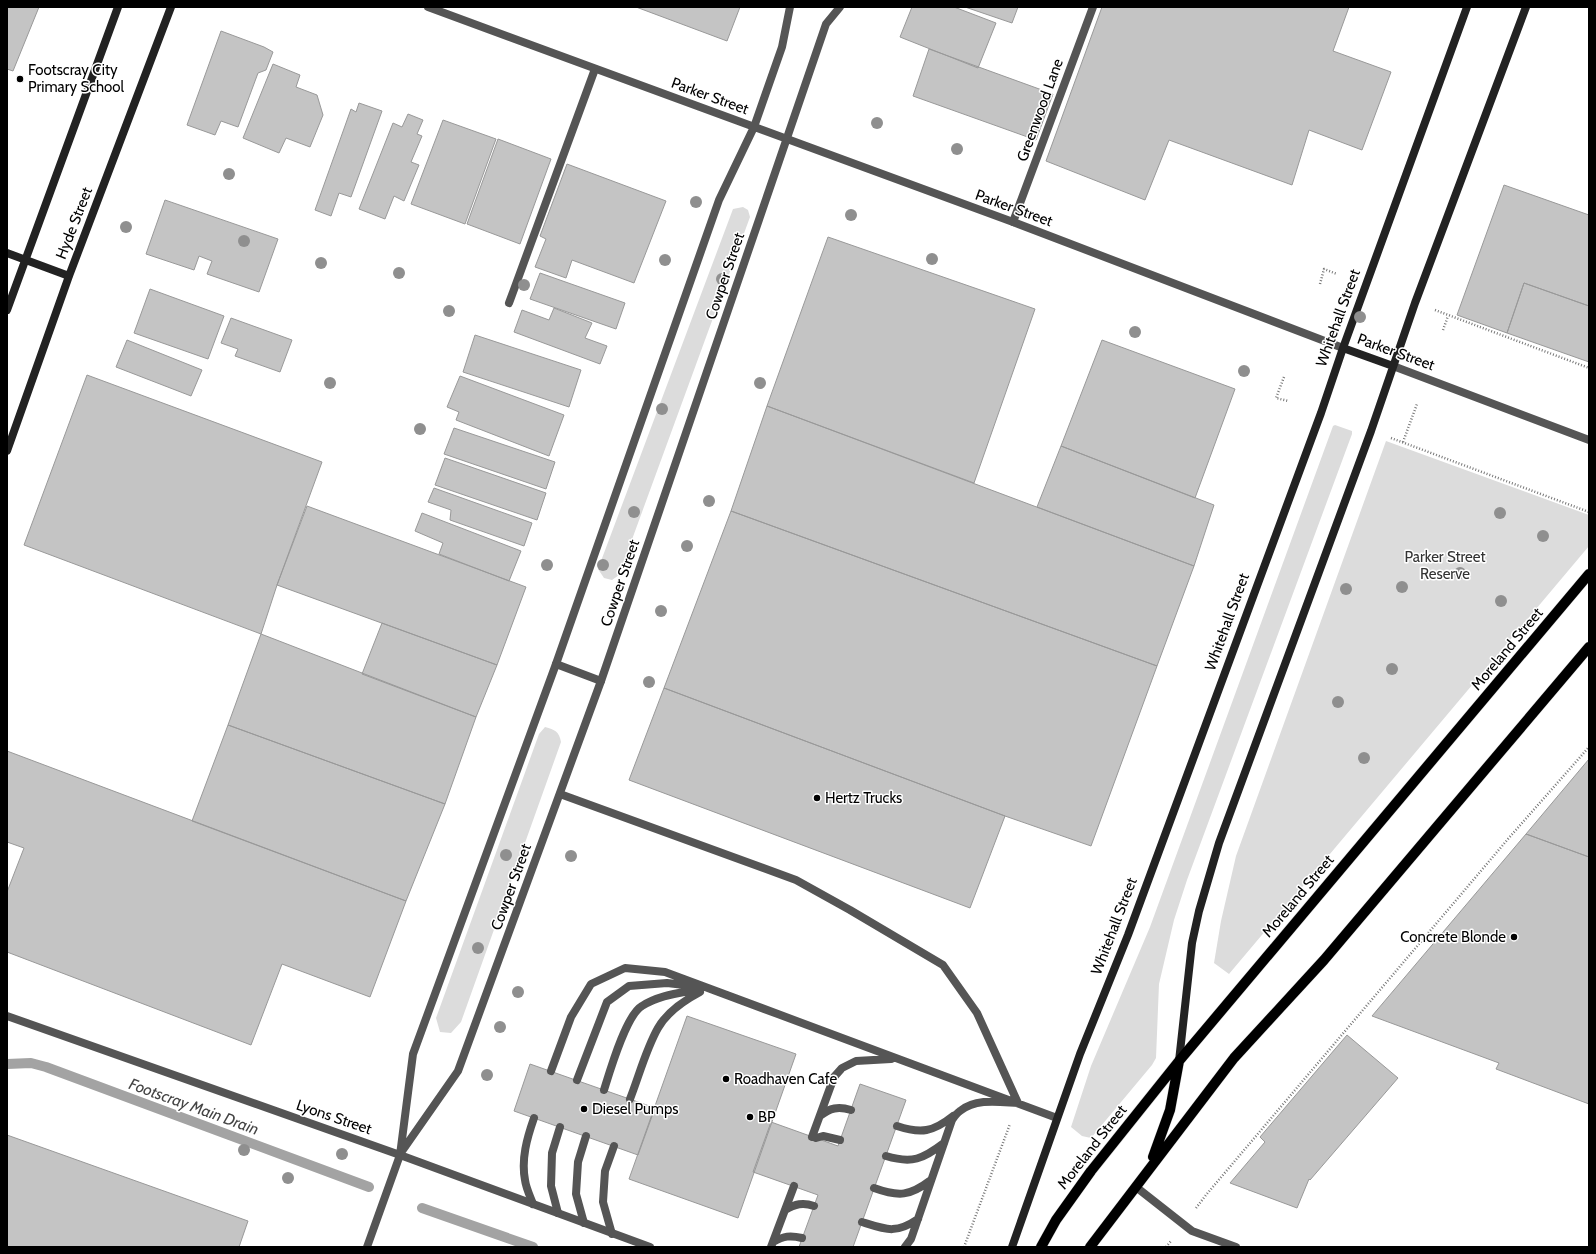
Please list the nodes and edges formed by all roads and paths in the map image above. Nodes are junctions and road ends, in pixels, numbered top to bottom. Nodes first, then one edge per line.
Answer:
1 (118, 7) edge
2 (171, 7) edge
3 (428, 7) edge
4 (790, 7) edge
5 (840, 7) edge
6 (1093, 7) edge
7 (1467, 7) edge
8 (1526, 7) edge
9 (595, 69) junction
10 (754, 127) junction
11 (786, 139) junction
12 (1013, 222) junction
13 (7, 253) edge
14 (26, 260) junction
15 (1337, 274) dead end
16 (68, 276) junction
17 (1320, 284) dead end
18 (508, 303) dead end
19 (7, 310) edge
20 (1435, 310) dead end
21 (1448, 316) junction
22 (1443, 330) dead end
23 (1343, 348) junction
24 (1393, 366) junction
25 (1589, 368) edge
26 (1284, 377) dead end
27 (1288, 401) dead end
28 (1417, 404) dead end
29 (1387, 437) dead end
30 (1589, 440) edge
31 (1403, 442) junction
32 (7, 452) edge
33 (1589, 512) edge
34 (1589, 574) edge
35 (1589, 647) edge
36 (556, 664) junction
37 (601, 681) junction
38 (1589, 747) edge
39 (560, 794) junction
40 (708, 988) junction
41 (7, 1016) edge
42 (898, 1059) junction
43 (1179, 1061) junction
44 (551, 1071) dead end
45 (577, 1080) dead end
46 (604, 1090) dead end
47 (630, 1099) dead end
48 (1018, 1103) junction
49 (851, 1110) dead end
50 (960, 1111) junction
51 (820, 1116) junction
52 (534, 1118) dead end
53 (1057, 1118) junction
54 (897, 1126) dead end
55 (560, 1127) dead end
56 (586, 1136) dead end
57 (840, 1140) dead end
58 (944, 1143) junction
59 (614, 1146) dead end
60 (400, 1155) junction
61 (886, 1156) dead end
62 (931, 1180) junction
63 (1138, 1184) junction
64 (794, 1186) dead end
65 (874, 1188) dead end
66 (533, 1204) junction
67 (814, 1206) dead end
68 (785, 1210) junction
69 (558, 1213) junction
70 (918, 1219) junction
71 (862, 1222) dead end
72 (584, 1223) junction
73 (1184, 1224) junction
74 (612, 1234) junction
75 (802, 1238) dead end
76 (772, 1245) edge
77 (367, 1247) edge
78 (650, 1247) edge
79 (905, 1247) edge
80 (964, 1247) edge
81 (1012, 1247) edge
82 (1041, 1247) edge
83 (1090, 1247) edge
84 (1166, 1247) edge
85 (1236, 1247) edge

1 - 14 main road
2 - 16 main road, Hyde Street
3 - 9 street, Parker Street
4 - 10 street, Cowper Street
5 - 11 street, Cowper Street
6 - 12 street, Greenwood Lane
7 - 23 main road, Whitehall Street
8 - 24 main road
9 - 10 street, Parker Street
9 - 18 street
10 - 11 street, Parker Street
10 - 36 street, Cowper Street
11 - 12 street, Parker Street
11 - 37 street, Cowper Street
12 - 23 street, Parker Street
13 - 14 main road
14 - 16 main road
14 - 19 main road
15 - 17 path
16 - 32 main road, Hyde Street
20 - 21 path
21 - 22 path
21 - 25 path
23 - 24 main road, Parker Street
23 - 53 main road, Whitehall Street
24 - 30 street, Parker Street
24 - 43 main road
26 - 27 path
28 - 31 path
29 - 31 path
31 - 33 path
34 - 43 main road, Moreland Street
35 - 63 main road
36 - 37 street
36 - 60 street, Cowper Street
37 - 39 street, Cowper Street
38 - 73 path
39 - 48 street
39 - 60 street, Cowper Street
40 - 42 street
40 - 44 street
40 - 45 street
40 - 46 street
40 - 47 street
41 - 60 street, Lyons Street
42 - 48 street
42 - 51 street
43 - 63 main road
43 - 82 main road, Moreland Street
48 - 50 street
48 - 53 street
48 - 80 path
49 - 51 street
50 - 54 street
50 - 58 street
51 - 57 street
52 - 66 street
53 - 81 main road, Whitehall Street
55 - 69 street
56 - 72 street
58 - 61 street
58 - 62 street
59 - 74 street
60 - 66 street, Lyons Street
60 - 77 street, Cowper Street
62 - 65 street
62 - 70 street
63 - 73 street
63 - 83 main road
64 - 68 street
66 - 69 street, Lyons Street
67 - 68 street
68 - 76 street
69 - 72 street, Lyons Street
70 - 71 street
70 - 79 street
72 - 74 street, Lyons Street
73 - 84 path
73 - 85 street
74 - 78 street, Lyons Street
75 - 76 street

